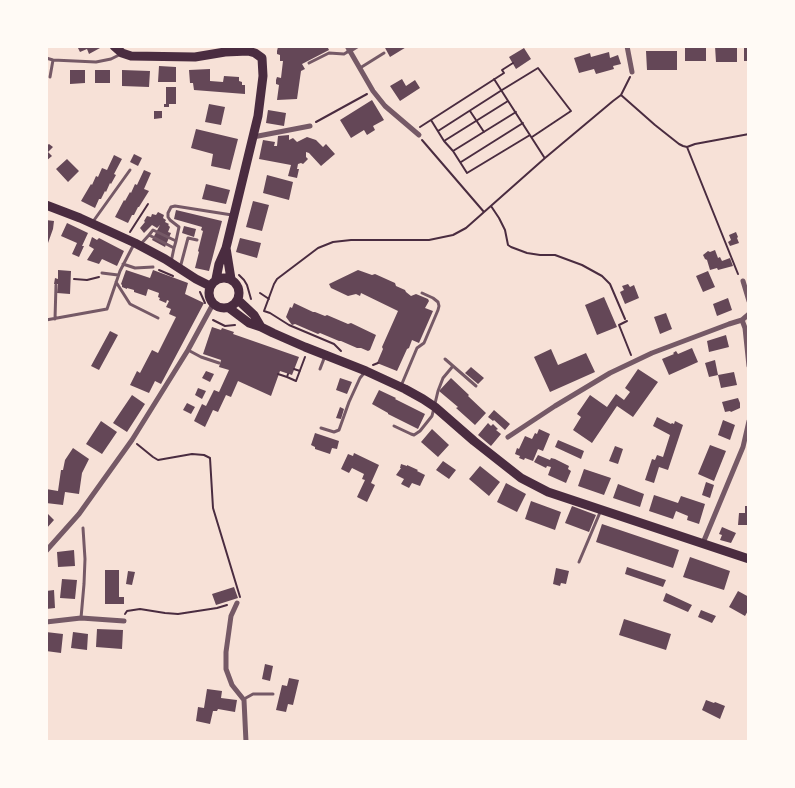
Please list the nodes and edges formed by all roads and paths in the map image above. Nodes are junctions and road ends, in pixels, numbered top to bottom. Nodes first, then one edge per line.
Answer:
1 (114, 46) edge
2 (357, 46) edge
3 (627, 46) edge
4 (631, 46) edge
5 (348, 48) edge
6 (252, 49) edge
7 (122, 53) junction
8 (384, 53) dead end
9 (46, 58) edge
10 (52, 60) junction
11 (309, 63) dead end
12 (512, 63) dead end
13 (359, 68) junction
14 (632, 72) joint
15 (50, 77) dead end
16 (494, 79) junction
17 (502, 90) junction
18 (373, 91) junction
19 (622, 95) junction
20 (508, 101) junction
21 (470, 111) junction
22 (516, 112) junction
23 (431, 120) junction
24 (476, 120) junction
25 (523, 124) junction
26 (310, 126) joint
27 (438, 131) junction
28 (484, 132) junction
29 (417, 133) junction
30 (749, 134) edge
31 (531, 136) junction
32 (253, 137) junction
33 (444, 141) junction
34 (687, 147) junction
35 (452, 151) junction
36 (545, 158) junction
37 (460, 163) junction
38 (130, 170) dead end
39 (148, 204) dead end
40 (46, 205) edge
41 (491, 206) junction
42 (484, 212) junction
43 (234, 215) junction
44 (92, 223) junction
45 (130, 232) dead end
46 (149, 235) junction
47 (197, 240) dead end
48 (176, 241) junction
49 (137, 244) junction
50 (174, 248) junction
51 (226, 248) junction
52 (170, 262) junction
53 (124, 264) junction
54 (152, 268) joint
55 (179, 272) junction
56 (102, 273) joint
57 (738, 274) dead end
58 (233, 275) junction
59 (118, 276) junction
60 (74, 279) dead end
61 (743, 280) dead end
62 (115, 282) junction
63 (213, 283) junction
64 (56, 285) dead end
65 (260, 293) dead end
66 (422, 293) dead end
67 (269, 299) junction
68 (238, 300) junction
69 (749, 301) edge
70 (213, 304) junction
71 (252, 306) dead end
72 (229, 308) junction
73 (259, 309) dead end
74 (264, 312) junction
75 (749, 314) edge
76 (158, 318) dead end
77 (55, 319) junction
78 (46, 320) edge
79 (742, 320) junction
80 (261, 327) junction
81 (188, 350) junction
82 (342, 352) dead end
83 (325, 355) junction
84 (305, 356) dead end
85 (445, 359) dead end
86 (634, 362) junction
87 (219, 363) dead end
88 (453, 366) junction
89 (749, 366) edge
90 (294, 369) dead end
91 (320, 369) dead end
92 (300, 371) junction
93 (366, 371) junction
94 (278, 374) dead end
95 (288, 374) dead end
96 (287, 377) junction
97 (476, 386) dead end
98 (400, 387) junction
99 (435, 407) junction
100 (749, 421) edge
101 (394, 426) dead end
102 (320, 428) dead end
103 (508, 438) dead end
104 (132, 440) junction
105 (601, 510) junction
106 (83, 528) dead end
107 (703, 544) junction
108 (46, 551) edge
109 (749, 559) edge
110 (579, 562) dead end
111 (240, 594) dead end
112 (238, 602) joint
113 (81, 618) junction
114 (124, 621) joint
115 (46, 622) edge
116 (273, 694) dead end
117 (244, 700) junction
118 (246, 742) edge

1 - 7 main road
2 - 5 street
3 - 4 lane
3 - 14 street
5 - 11 lane
5 - 13 street
6 - 7 main road
6 - 32 main road
7 - 10 lane
8 - 13 lane
9 - 10 lane
10 - 15 lane
12 - 16 path
13 - 18 street
14 - 19 path
16 - 17 path
16 - 23 path
17 - 20 path
17 - 21 path
17 - 31 path
18 - 26 path
18 - 29 street
19 - 34 path
19 - 36 path
20 - 22 path
20 - 24 path
21 - 24 path
21 - 27 path
22 - 25 path
22 - 28 path
23 - 27 path
23 - 29 path
24 - 28 path
24 - 33 path
25 - 31 path
25 - 37 path
26 - 32 street
27 - 33 path
28 - 35 path
29 - 42 path
30 - 34 path
31 - 36 path
31 - 37 path
32 - 43 main road
33 - 35 path
34 - 57 path
35 - 37 path
36 - 41 path
38 - 44 lane
39 - 45 path
40 - 44 main road
41 - 42 path
41 - 86 path
42 - 67 path
43 - 48 lane
43 - 51 main road
44 - 49 main road
46 - 48 lane
46 - 49 lane
46 - 50 lane
47 - 55 lane
48 - 50 lane
49 - 52 main road
49 - 53 lane
50 - 52 lane
51 - 58 main road
51 - 63 main road
52 - 55 main road
53 - 54 lane
53 - 59 lane
54 - 55 path
55 - 63 main road
56 - 59 lane
56 - 60 path
58 - 63 main road
58 - 68 main road
58 - 71 path
59 - 62 lane
61 - 69 street
62 - 76 lane
62 - 77 lane
63 - 70 main road
64 - 77 lane
65 - 67 path
66 - 98 lane
67 - 74 path
68 - 72 main road
68 - 80 main road
70 - 72 main road
70 - 81 street
72 - 80 main road
73 - 74 path
74 - 82 path
75 - 79 street
77 - 78 lane
79 - 86 street
79 - 89 street
80 - 83 main road
81 - 87 lane
81 - 104 street
83 - 91 lane
83 - 93 main road
84 - 92 path
85 - 88 lane
86 - 103 street
88 - 97 lane
88 - 99 lane
90 - 92 path
92 - 96 path
93 - 98 main road
93 - 102 lane
94 - 96 path
95 - 96 path
98 - 99 main road
99 - 101 lane
99 - 105 main road
100 - 107 street
104 - 108 street
104 - 111 path
105 - 107 main road
105 - 110 lane
106 - 113 lane
107 - 109 main road
112 - 114 path
112 - 117 street
113 - 114 street
113 - 115 street
116 - 117 lane
117 - 118 street

